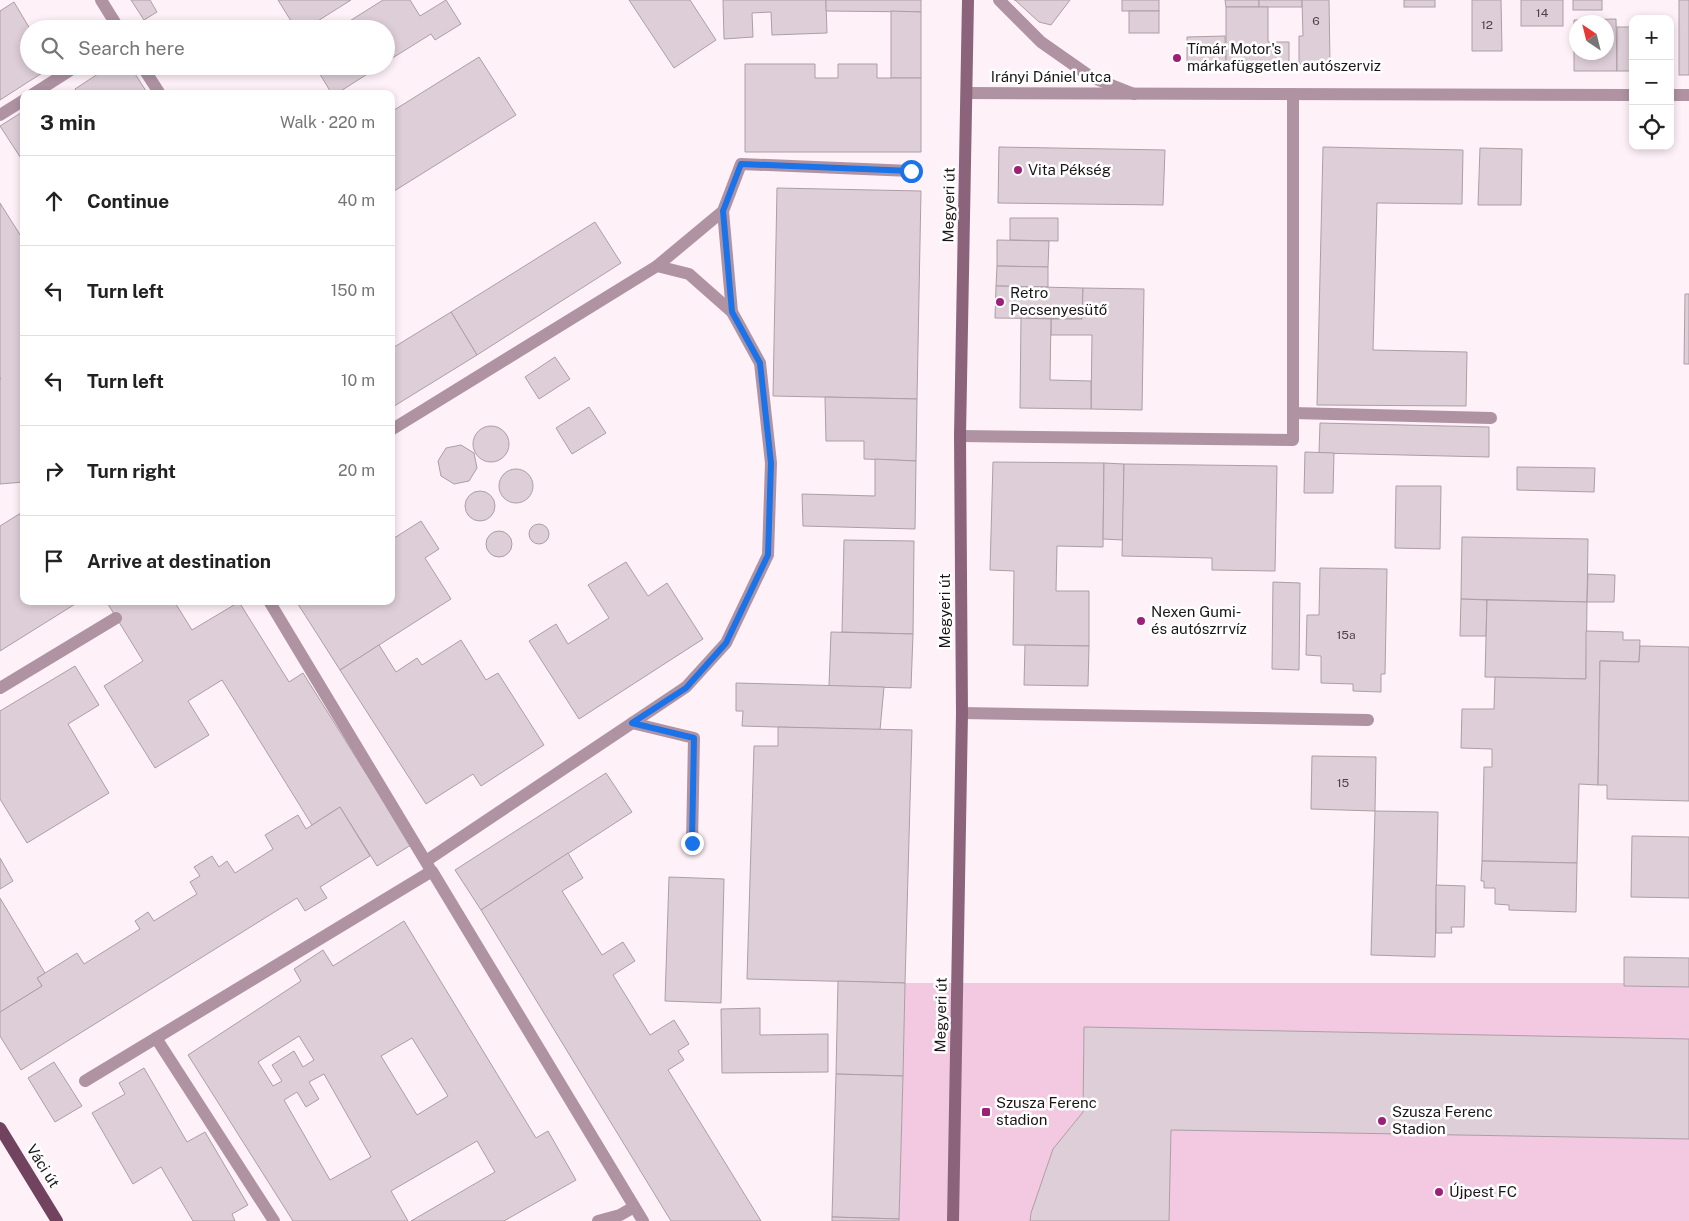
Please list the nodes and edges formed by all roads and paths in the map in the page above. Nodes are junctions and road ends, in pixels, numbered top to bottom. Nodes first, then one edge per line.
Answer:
1 (101, 0) edge
2 (968, 0) edge
3 (999, 0) edge
4 (113, 20) edge
5 (63, 75) edge
6 (148, 75) edge
7 (39, 90) edge
8 (157, 90) edge
9 (967, 93) junction
10 (1134, 94) junction
11 (1294, 94) junction
12 (1629, 95) edge
13 (1674, 95) edge
14 (1689, 95) edge
15 (20, 102) edge
16 (0, 114) edge
17 (911, 171) dead end
18 (723, 211) junction
19 (657, 266) junction
20 (732, 312) junction
21 (1293, 413) junction
22 (1491, 418) dead end
23 (395, 428) edge
24 (960, 436) junction
25 (271, 605) edge
26 (116, 618) dead end
27 (0, 688) edge
28 (962, 713) junction
29 (1368, 720) dead end
30 (632, 723) junction
31 (692, 843) dead end
32 (429, 866) junction
33 (156, 1038) junction
34 (85, 1080) dead end
35 (0, 1128) edge
36 (634, 1207) junction
37 (58, 1221) edge
38 (274, 1221) edge
39 (598, 1221) edge
40 (643, 1221) edge
41 (953, 1221) edge

1 - 4 street
2 - 9 main road, Megyeri út
3 - 10 street
5 - 7 street
6 - 8 street
9 - 10 street, Irányi Dániel utca
9 - 24 main road, Megyeri út
10 - 11 street, Irányi Dániel utca
11 - 12 street, Irányi Dániel utca
11 - 21 street
13 - 14 street
15 - 16 street
17 - 18 street
18 - 19 street
18 - 20 street
19 - 20 street
19 - 23 street
20 - 30 street
21 - 22 street
21 - 24 street
24 - 28 main road, Megyeri út
25 - 32 street
26 - 27 street
28 - 29 street
28 - 41 main road, Megyeri út
30 - 31 street
30 - 32 street
32 - 33 street
32 - 36 street
33 - 34 street
33 - 38 street
35 - 37 main road, Váci út
36 - 39 street
36 - 40 street

